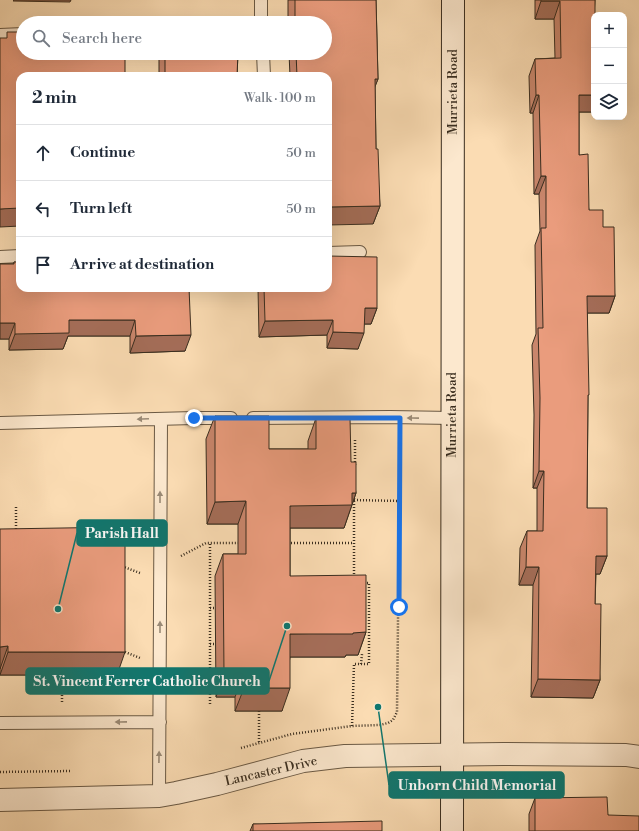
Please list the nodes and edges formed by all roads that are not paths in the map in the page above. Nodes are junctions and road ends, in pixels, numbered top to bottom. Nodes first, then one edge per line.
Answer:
1 (261, 0) edge
2 (453, 0) edge
3 (261, 16) edge
4 (16, 34) edge
5 (0, 35) edge
6 (263, 60) edge
7 (264, 72) edge
8 (332, 252) edge
9 (360, 252) dead end
10 (0, 256) edge
11 (16, 256) edge
12 (452, 418) junction
13 (161, 419) junction
14 (0, 423) edge
15 (160, 722) junction
16 (0, 723) edge
17 (452, 754) junction
18 (639, 757) edge
19 (159, 796) junction
20 (0, 800) edge
21 (452, 831) edge

1 - 3 lane
2 - 12 main road, Murrieta Road
4 - 5 lane
6 - 7 lane
8 - 9 lane
10 - 11 lane
12 -> 13 lane
12 - 17 main road, Murrieta Road
13 -> 14 lane
15 -> 13 lane
15 -> 16 lane
19 -> 15 lane
17 - 18 main road, Lancaster Drive
17 - 19 main road, Lancaster Drive
17 - 21 main road, Murrieta Road
19 - 20 main road, Lancaster Drive

